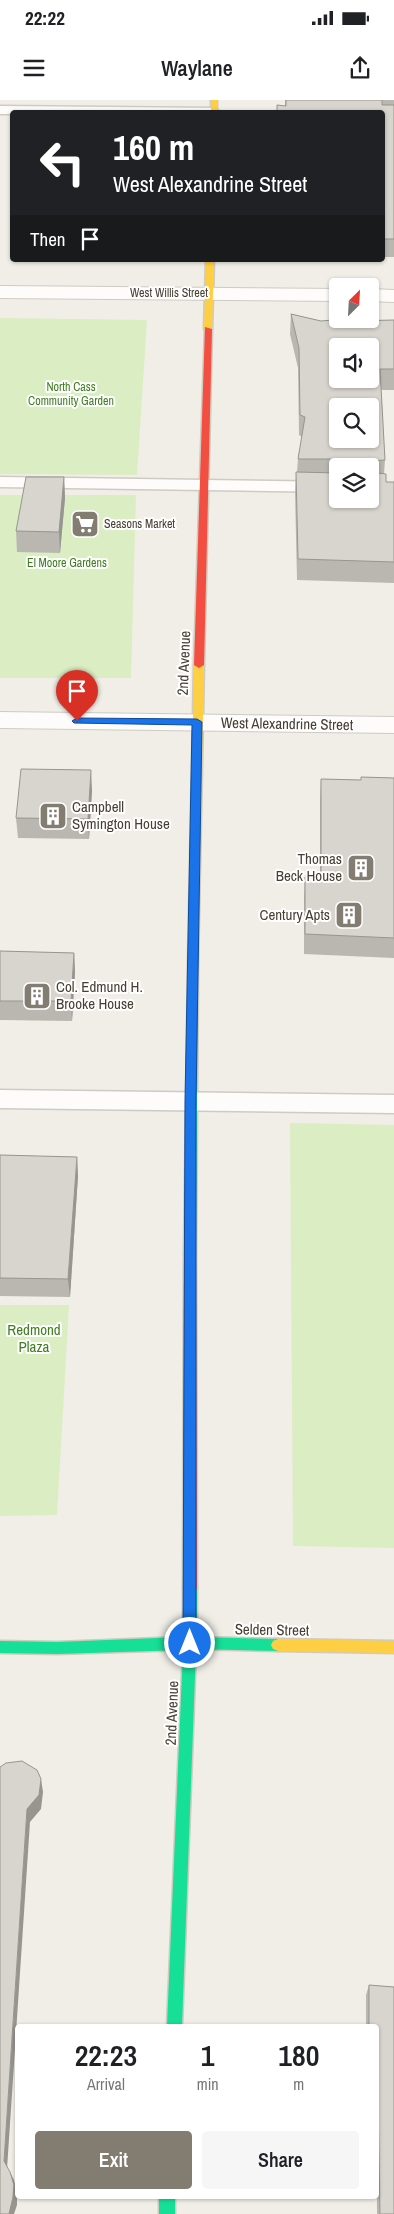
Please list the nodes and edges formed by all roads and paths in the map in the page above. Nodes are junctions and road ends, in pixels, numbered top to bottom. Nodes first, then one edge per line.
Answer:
1 (210, 262) edge
2 (0, 292) edge
3 (209, 294) junction
4 (329, 295) edge
5 (379, 295) edge
6 (394, 296) edge
7 (0, 482) edge
8 (203, 486) junction
9 (329, 487) edge
10 (0, 720) edge
11 (197, 722) junction
12 (394, 725) edge
13 (0, 1099) edge
14 (190, 1101) junction
15 (394, 1104) edge
16 (190, 1643) junction
17 (0, 1647) edge
18 (394, 1647) edge
19 (174, 2024) edge
20 (167, 2199) edge
21 (167, 2214) edge

1 - 3 street, 2nd Avenue
2 - 3 street, West Willis Street
3 - 4 street, West Willis Street
3 - 8 street, 2nd Avenue
5 - 6 street
7 - 8 lane
8 - 9 lane
8 - 11 street, 2nd Avenue
10 - 11 street, West Alexandrine Street
11 - 12 street, West Alexandrine Street
11 - 14 street, 2nd Avenue
13 - 14 lane
14 - 15 lane
14 - 16 street, 2nd Avenue
16 - 17 street, Selden Street
16 - 18 street, Selden Street
16 - 19 street, 2nd Avenue
20 - 21 street

